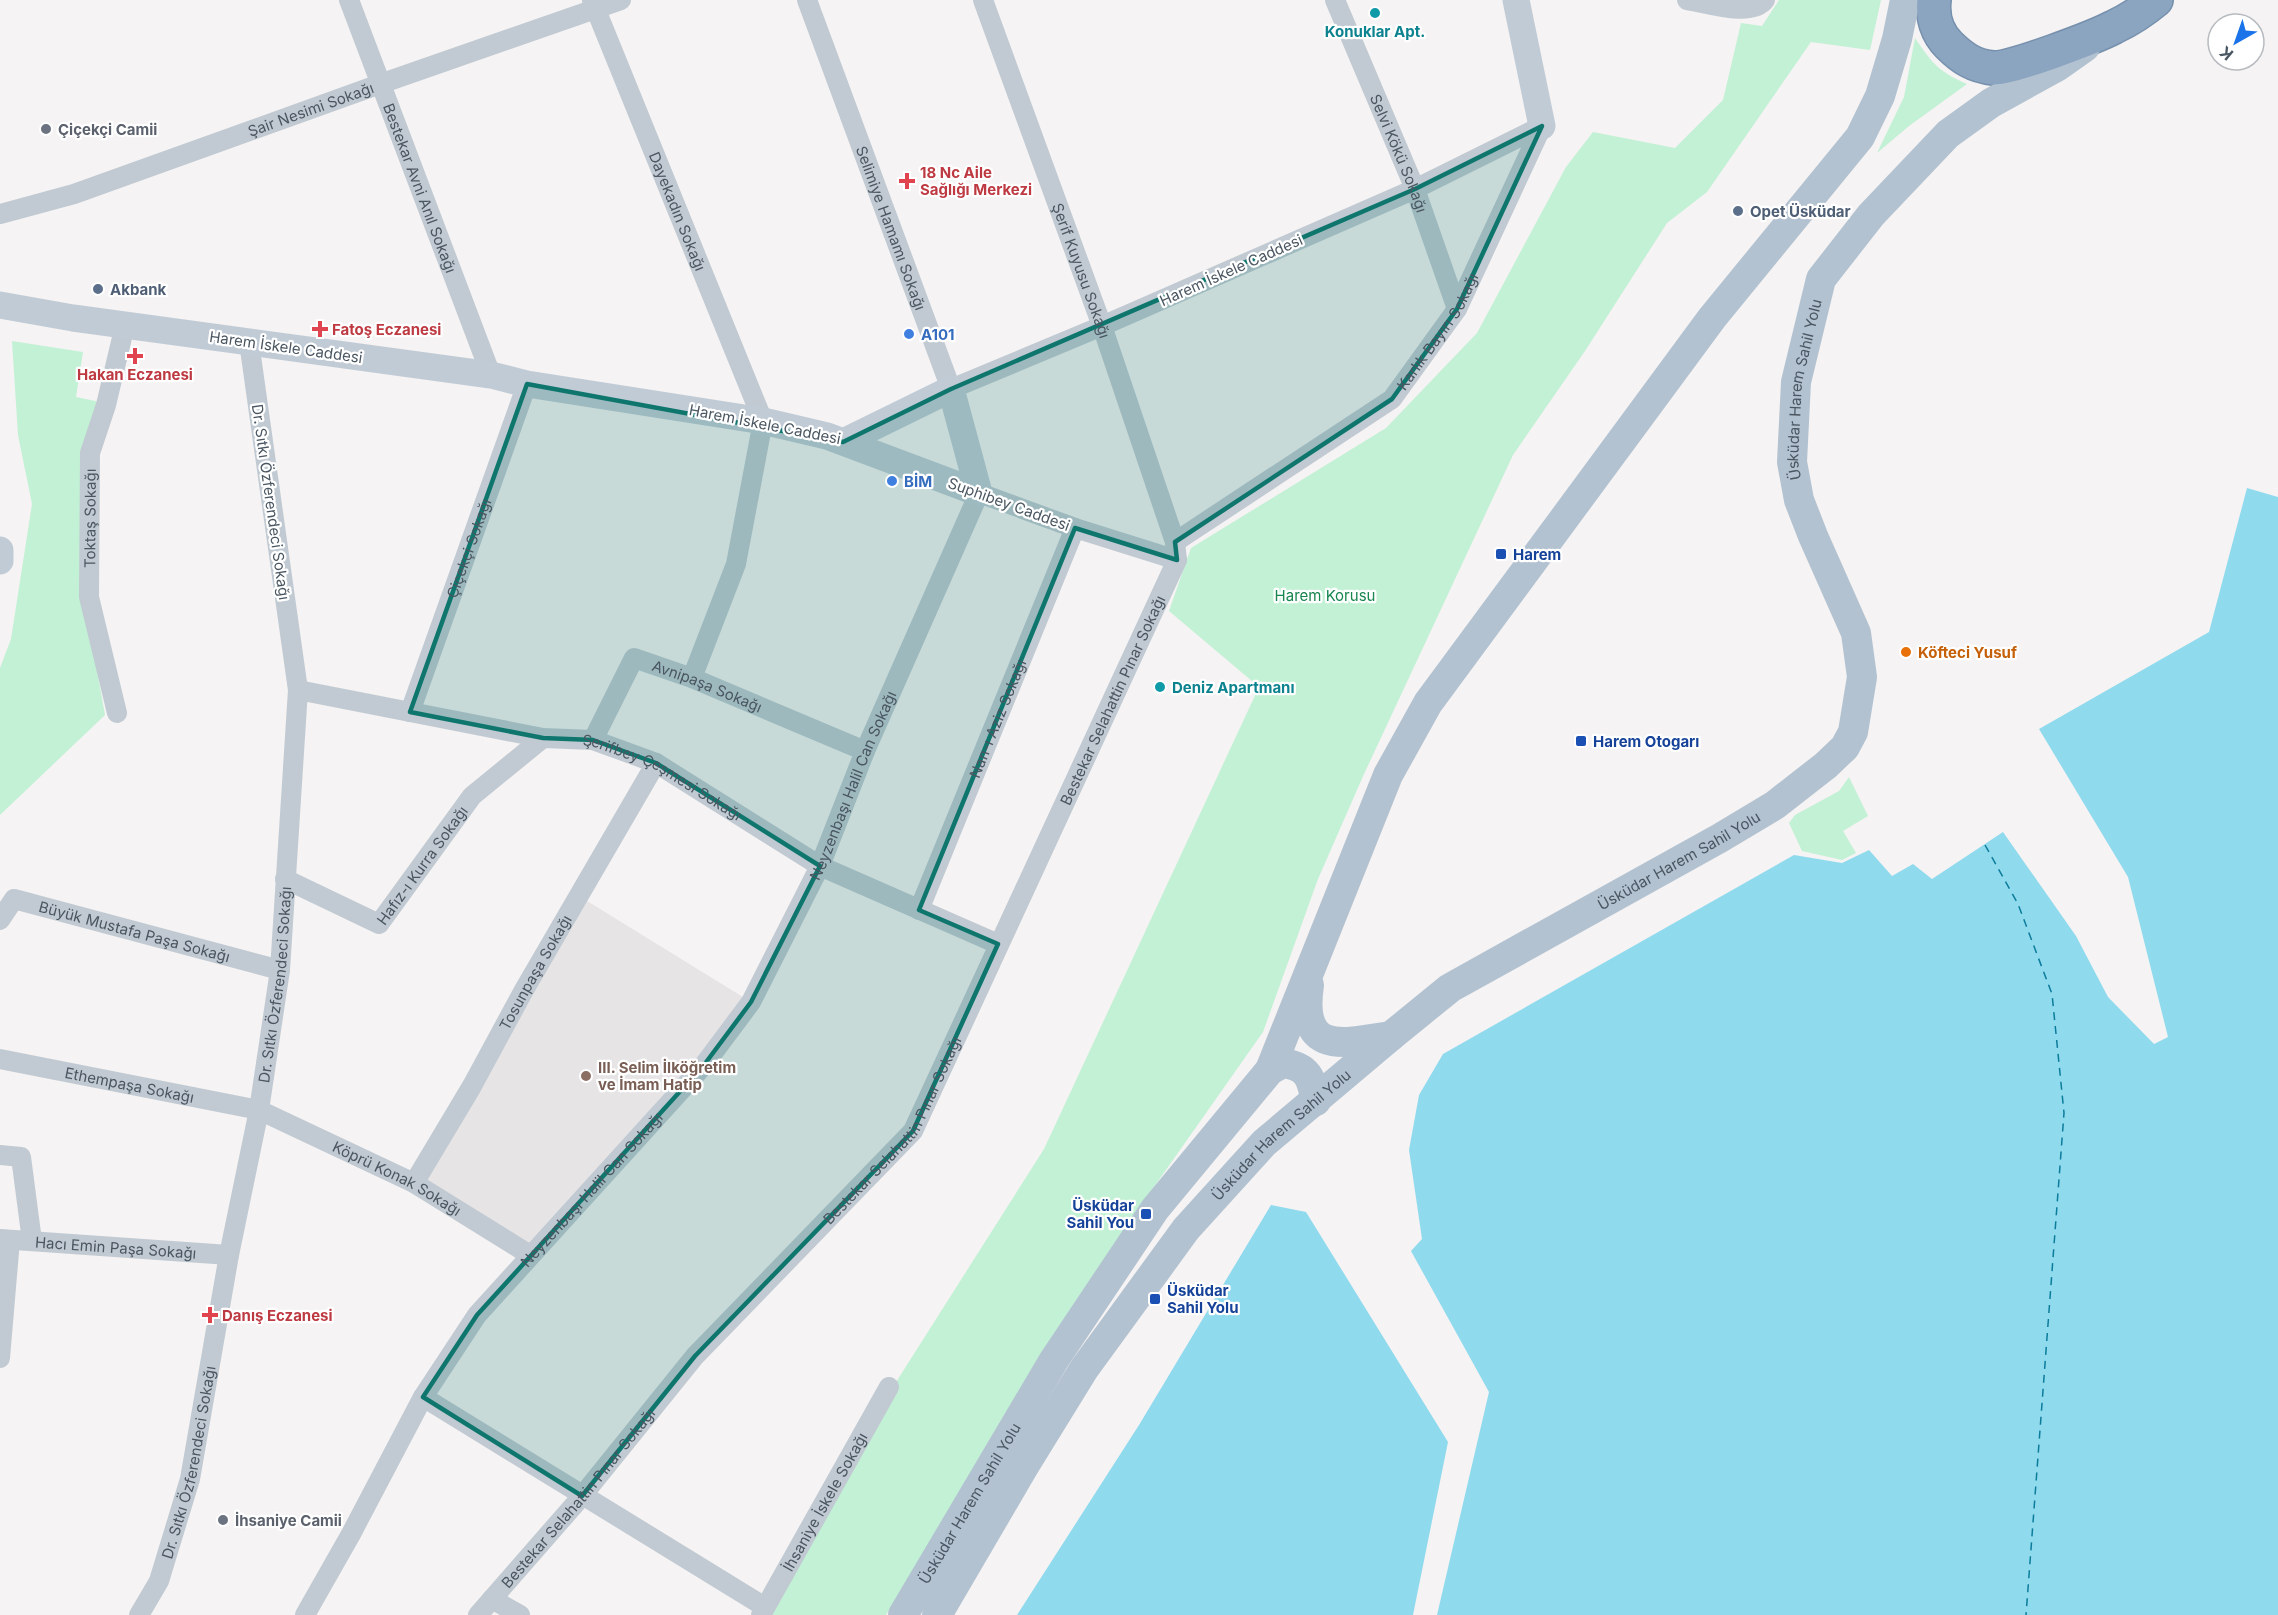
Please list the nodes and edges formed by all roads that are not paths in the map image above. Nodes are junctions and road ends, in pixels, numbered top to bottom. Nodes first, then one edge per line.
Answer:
1 (349, 0) edge
2 (621, 0) edge
3 (807, 0) edge
4 (982, 0) edge
5 (1335, 0) edge
6 (1521, 0) edge
7 (1687, 0) edge
8 (1765, 0) edge
9 (1905, 0) edge
10 (1934, 0) edge
11 (2157, 0) edge
12 (594, 4) edge
13 (2114, 27) junction
14 (380, 84) junction
15 (1542, 126) junction
16 (1415, 189) junction
17 (0, 214) edge
18 (0, 305) edge
19 (1457, 309) junction
20 (125, 325) junction
21 (1102, 326) junction
22 (249, 342) junction
23 (491, 375) junction
24 (527, 384) junction
25 (951, 388) junction
26 (763, 421) junction
27 (843, 442) junction
28 (979, 493) junction
29 (1075, 528) junction
30 (0, 550) edge
31 (1176, 551) junction
32 (0, 561) edge
33 (692, 678) junction
34 (297, 690) junction
35 (410, 712) junction
36 (117, 713) dead end
37 (543, 738) junction
38 (593, 740) junction
39 (865, 751) junction
40 (656, 763) junction
41 (820, 866) junction
42 (285, 879) junction
43 (919, 910) junction
44 (0, 920) edge
45 (998, 944) junction
46 (1312, 967) junction
47 (280, 970) junction
48 (1391, 1036) junction
49 (0, 1059) edge
50 (1270, 1070) junction
51 (1316, 1101) junction
52 (259, 1110) junction
53 (0, 1155) edge
54 (414, 1183) junction
55 (5, 1239) edge
56 (32, 1241) junction
57 (229, 1255) junction
58 (530, 1255) junction
59 (0, 1358) edge
60 (888, 1387) dead end
61 (423, 1397) junction
62 (582, 1496) junction
63 (492, 1599) junction
64 (763, 1611) edge
65 (139, 1615) edge
66 (305, 1615) edge
67 (478, 1615) edge
68 (520, 1615) edge
69 (903, 1615) edge
70 (937, 1615) edge

1 - 14 street, Bestekar Avni Anıl Sokağı
2 - 12 street, Şair Nesimi Sokağı
3 - 25 street, Selimiye Hamamı Sokağı
4 - 21 street, Şerif Kuyusu Sokağı
5 - 16 street, Selvi Kökü Sokağı
6 - 15 street
7 - 8 street
9 - 46 main road, Üsküdar Harem Sahil Yolu
10 - 13 highway
11 - 13 highway
12 - 14 street, Şair Nesimi Sokağı
12 - 26 street, Dayekadın Sokağı
13 - 48 main road, Üsküdar Harem Sahil Yolu
14 - 17 street, Şair Nesimi Sokağı
14 - 23 street, Bestekar Avni Anıl Sokağı
15 - 16 street, Harem İskele Caddesi
15 - 19 street, Karlık Bayırı Sokağı
16 - 19 street, Selvi Kökü Sokağı
16 - 21 street, Harem İskele Caddesi
18 - 20 street, Harem İskele Caddesi
19 - 31 street, Karlık Bayırı Sokağı
20 - 22 street, Harem İskele Caddesi
20 - 36 street, Toktaş Sokağı
21 - 25 street, Harem İskele Caddesi
21 - 31 street, Şerif Kuyusu Sokağı
22 - 23 street, Harem İskele Caddesi
22 - 34 street, Dr. Sıtkı Özferendeci Sokağı
23 - 24 street, Harem İskele Caddesi
24 - 26 street, Harem İskele Caddesi
24 - 35 street, Çiçekçi Sokağı
25 - 27 street, Harem İskele Caddesi
25 - 28 street, Selimiye Hamamı Sokağı
26 - 27 street, Harem İskele Caddesi
26 - 33 street
27 - 28 street, Suphibey Caddesi
28 - 29 street, Suphibey Caddesi
28 - 39 street, Neyzenbaşı Halil Can Sokağı
29 - 31 street, Suphibey Caddesi
29 - 43 street, Nan-ı Aziz Sokağı
30 - 32 street
31 - 45 street, Bestekar Selahattin Pınar Sokağı
33 - 38 street, Avnipaşa Sokağı
33 - 39 street, Avnipaşa Sokağı
34 - 35 street, Şerifbey Çeşmesi Sokağı
34 - 42 street, Dr. Sıtkı Özferendeci Sokağı
35 - 37 street, Şerifbey Çeşmesi Sokağı
37 - 38 street, Şerifbey Çeşmesi Sokağı
37 - 42 street, Hafız-ı Kurra Sokağı
38 - 40 street, Şerifbey Çeşmesi Sokağı
39 - 41 street, Neyzenbaşı Halil Can Sokağı
40 - 41 street, Şerifbey Çeşmesi Sokağı
40 - 54 street, Tosunpaşa Sokağı
41 - 43 street, Şerifbey Çeşmesi Sokağı
41 - 58 street, Neyzenbaşı Halil Can Sokağı
42 - 47 street, Dr. Sıtkı Özferendeci Sokağı
43 - 45 street, Şerifbey Çeşmesi Sokağı
44 - 47 street, Büyük Mustafa Paşa Sokağı
45 - 62 street, Bestekar Selahattin Pınar Sokağı
46 - 48 main road
46 - 50 main road, Üsküdar Harem Sahil Yolu
47 - 52 street, Dr. Sıtkı Özferendeci Sokağı
48 - 51 main road, Üsküdar Harem Sahil Yolu
49 - 52 street, Ethempaşa Sokağı
50 - 51 main road
50 - 69 main road, Üsküdar Harem Sahil Yolu
51 - 70 main road, Üsküdar Harem Sahil Yolu
52 - 54 street, Köprü Konak Sokağı
52 - 57 street, Dr. Sıtkı Özferendeci Sokağı
53 - 56 street
54 - 58 street, Köprü Konak Sokağı
55 - 56 street, Hacı Emin Paşa Sokağı
55 - 59 street
56 - 57 street, Hacı Emin Paşa Sokağı
57 - 65 street, Dr. Sıtkı Özferendeci Sokağı
58 - 61 street, Neyzenbaşı Halil Can Sokağı
60 - 64 street, İhsaniye İskele Sokağı
61 - 62 street
61 - 66 street, Neyzenbaşı Halil Can Sokağı
62 - 63 street, Bestekar Selahattin Pınar Sokağı
62 - 64 street
63 - 67 street, Bestekar Selahattin Pınar Sokağı
63 - 68 street

